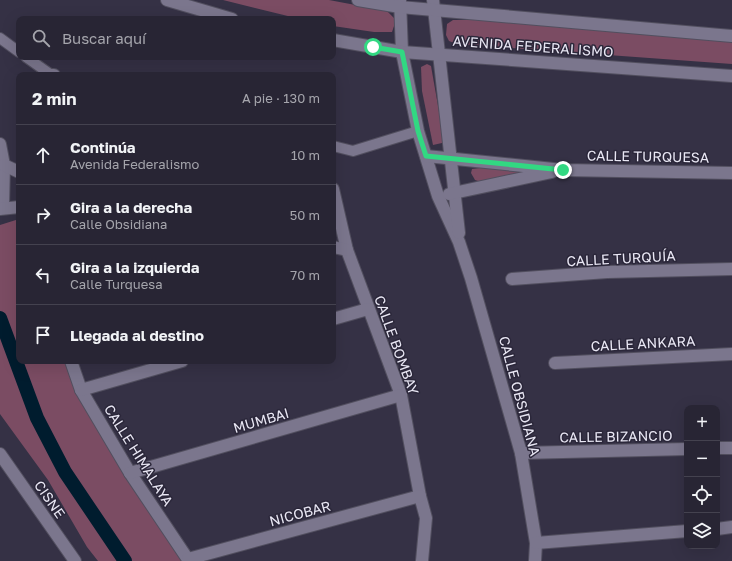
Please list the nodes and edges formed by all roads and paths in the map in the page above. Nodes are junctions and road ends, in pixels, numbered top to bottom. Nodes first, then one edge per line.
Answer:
1 (167, 0) edge
2 (358, 0) edge
3 (400, 3) edge
4 (433, 5) edge
5 (222, 16) edge
6 (732, 36) edge
7 (0, 38) edge
8 (336, 41) edge
9 (16, 50) edge
10 (402, 52) junction
11 (438, 54) junction
12 (30, 60) edge
13 (47, 72) edge
14 (732, 76) edge
15 (418, 131) junction
16 (0, 144) edge
17 (336, 147) edge
18 (426, 156) junction
19 (450, 158) junction
20 (4, 165) junction
21 (563, 170) junction
22 (16, 171) edge
23 (732, 173) edge
24 (456, 193) junction
25 (438, 196) junction
26 (336, 202) edge
27 (16, 207) edge
28 (2, 208) edge
29 (459, 242) junction
30 (336, 248) edge
31 (347, 250) junction
32 (732, 269) edge
33 (512, 279) dead end
34 (368, 309) junction
35 (336, 318) edge
36 (732, 354) edge
37 (555, 363) dead end
38 (72, 364) edge
39 (164, 364) edge
40 (81, 390) junction
41 (401, 395) junction
42 (720, 448) edge
43 (732, 448) edge
44 (684, 449) edge
45 (521, 453) junction
46 (0, 454) edge
47 (130, 473) junction
48 (420, 496) junction
49 (732, 527) edge
50 (720, 528) edge
51 (684, 531) edge
52 (536, 543) junction
53 (189, 560) edge
54 (75, 561) edge
55 (422, 561) edge
56 (535, 561) edge

1 - 5 street
2 - 3 street, AVENIDA FEDERALISMO
3 - 4 street, AVENIDA FEDERALISMO
3 - 10 street, CALLE OBSIDIANA
4 - 6 street, AVENIDA FEDERALISMO
4 - 11 street, CALLE OBSIDIANA
7 - 9 street
8 - 10 street, AVENIDA FEDERALISMO
10 - 11 street, AVENIDA FEDERALISMO
10 - 15 street, CALLE OBSIDIANA
11 - 14 street, AVENIDA FEDERALISMO
11 - 19 street, CALLE OBSIDIANA
12 - 13 street
15 - 17 street
15 - 18 street, CALLE OBSIDIANA
16 - 20 street
18 - 19 street, CALLE TURQUESA
18 - 25 street, CALLE OBSIDIANA
19 - 21 street, CALLE TURQUESA
19 - 24 street, CALLE OBSIDIANA
20 - 22 street
20 - 28 street
21 - 23 street, CALLE TURQUESA
21 - 24 street, CALLE TURQUESA
24 - 25 street, CALLE TURQUESA
24 - 29 street, CALLE OBSIDIANA
25 - 29 street, CALLE OBSIDIANA
26 - 31 street, CALLE BOMBAY
27 - 28 street
29 - 45 street, CALLE OBSIDIANA
30 - 31 street
31 - 34 street, CALLE BOMBAY
32 - 33 street, CALLE TURQUÍA
34 - 35 street
34 - 41 street, CALLE BOMBAY
36 - 37 street, CALLE ANKARA
38 - 40 street, CALLE HIMALAYA
39 - 40 street
40 - 47 street, CALLE HIMALAYA
41 - 47 street, MUMBAI
41 - 48 street, CALLE BOMBAY
42 - 43 street
44 - 45 street, CALLE BIZANCIO
45 - 52 street, CALLE OBSIDIANA
46 - 54 street, CISNE
47 - 53 street, CALLE HIMALAYA
48 - 53 street, NICOBAR
48 - 55 street, CALLE BOMBAY
49 - 50 street
51 - 52 street
52 - 56 street, CALLE OBSIDIANA

